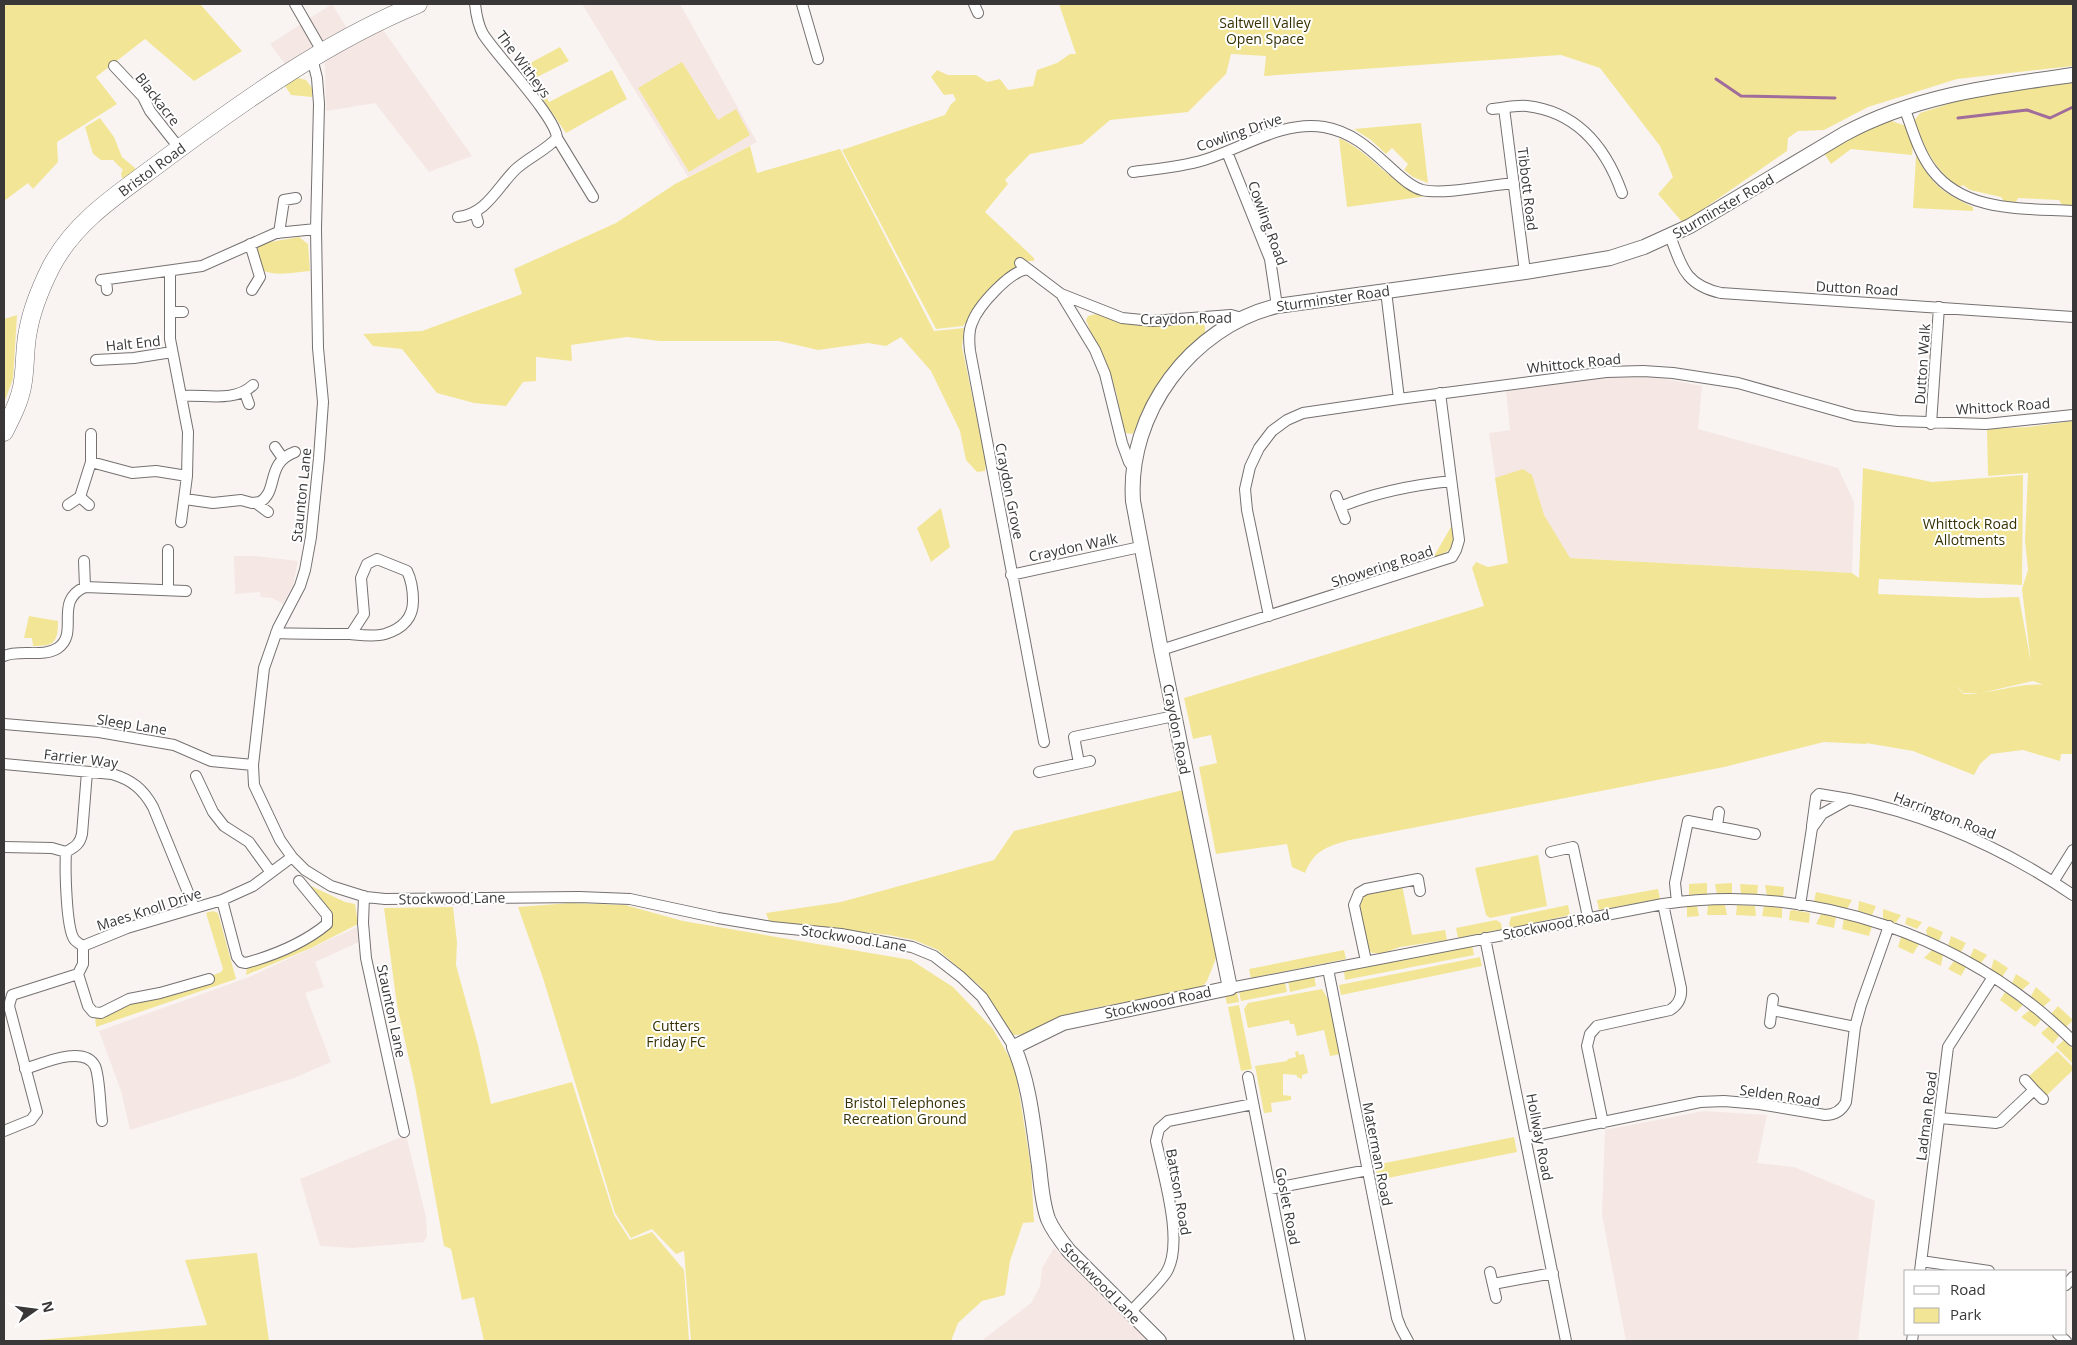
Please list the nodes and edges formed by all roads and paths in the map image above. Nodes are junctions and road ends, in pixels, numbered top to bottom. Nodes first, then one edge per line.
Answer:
1 (295, 4) edge
2 (418, 4) edge
3 (475, 4) edge
4 (802, 4) edge
5 (317, 54) junction
6 (818, 59) dead end
7 (114, 66) dead end
8 (2073, 75) edge
9 (1904, 107) junction
10 (1504, 108) junction
11 (1492, 109) dead end
12 (556, 138) junction
13 (180, 148) junction
14 (1227, 152) junction
15 (1133, 172) dead end
16 (1514, 183) junction
17 (1622, 193) dead end
18 (593, 197) dead end
19 (296, 198) dead end
20 (2073, 210) edge
21 (475, 212) junction
22 (458, 216) dead end
23 (478, 222) dead end
24 (316, 229) junction
25 (279, 233) junction
26 (1670, 236) junction
27 (250, 244) junction
28 (1023, 266) joint
29 (170, 272) junction
30 (1525, 272) junction
31 (105, 283) dead end
32 (252, 290) dead end
33 (1386, 291) junction
34 (1061, 294) junction
35 (1277, 306) junction
36 (1940, 306) junction
37 (170, 312) junction
38 (183, 312) dead end
39 (2073, 317) edge
40 (1242, 318) junction
41 (172, 352) junction
42 (96, 360) dead end
43 (253, 385) dead end
44 (245, 393) junction
45 (1440, 393) junction
46 (182, 396) junction
47 (1399, 398) junction
48 (249, 404) dead end
49 (2073, 415) edge
50 (1931, 424) junction
51 (4, 432) edge
52 (90, 434) dead end
53 (275, 446) dead end
54 (295, 452) dead end
55 (282, 457) junction
56 (91, 462) junction
57 (1134, 469) junction
58 (187, 476) junction
59 (1451, 481) junction
60 (1336, 496) dead end
61 (80, 497) junction
62 (185, 499) junction
63 (256, 503) junction
64 (68, 505) dead end
65 (89, 505) dead end
66 (1340, 507) junction
67 (268, 512) dead end
68 (1345, 519) dead end
69 (181, 522) dead end
70 (1140, 547) junction
71 (168, 550) dead end
72 (84, 561) dead end
73 (1012, 574) junction
74 (84, 588) junction
75 (168, 590) junction
76 (186, 591) dead end
77 (1270, 616) junction
78 (276, 633) junction
79 (351, 634) junction
80 (1161, 650) junction
81 (4, 656) edge
82 (1174, 716) junction
83 (4, 724) edge
84 (1044, 742) dead end
85 (4, 764) edge
86 (253, 765) junction
87 (87, 772) junction
88 (1038, 772) dead end
89 (196, 776) dead end
90 (1849, 799) junction
91 (1720, 812) dead end
92 (1717, 826) junction
93 (1812, 828) junction
94 (1755, 834) dead end
95 (4, 847) edge
96 (2073, 850) edge
97 (66, 852) junction
98 (1551, 852) dead end
99 (292, 857) junction
100 (270, 871) junction
101 (299, 881) dead end
102 (2053, 882) junction
103 (342, 890) joint
104 (1420, 891) dead end
105 (2073, 895) edge
106 (364, 896) junction
107 (222, 900) junction
108 (1677, 902) junction
109 (1663, 904) junction
110 (1800, 905) junction
111 (194, 907) junction
112 (1588, 917) junction
113 (1889, 926) junction
114 (1485, 938) junction
115 (83, 946) junction
116 (1366, 961) junction
117 (1328, 969) junction
118 (78, 974) junction
119 (1993, 977) junction
120 (209, 979) dead end
121 (1230, 988) junction
122 (1773, 999) dead end
123 (1772, 1010) junction
124 (1770, 1023) dead end
125 (1855, 1027) junction
126 (2073, 1041) edge
127 (1014, 1047) junction
128 (25, 1069) junction
129 (1248, 1077) dead end
130 (2025, 1080) dead end
131 (2034, 1090) junction
132 (2043, 1098) dead end
133 (1253, 1104) junction
134 (1940, 1118) junction
135 (102, 1121) dead end
136 (1603, 1122) junction
137 (4, 1130) edge
138 (404, 1132) dead end
139 (1526, 1138) junction
140 (1368, 1170) junction
141 (1270, 1189) junction
142 (1921, 1266) edge
143 (1975, 1270) edge
144 (1490, 1272) dead end
145 (1553, 1273) junction
146 (1493, 1284) junction
147 (1496, 1298) dead end
148 (1130, 1313) junction
149 (1159, 1341) edge
150 (1300, 1341) edge
151 (1408, 1341) edge
152 (1566, 1341) edge

1 - 5 street, Staunton Lane
2 - 5 highway, Bristol Road
3 - 12 street, The Witheys
4 - 6 street
5 - 13 highway, Bristol Road
5 - 24 street, Staunton Lane
7 - 13 street, Blackacre
8 - 9 street, Sturminster Road
9 - 20 street
9 - 26 street, Sturminster Road
10 - 11 street
10 - 16 street, Tibbott Road
10 - 17 street
12 - 18 street, The Witheys
12 - 21 street
13 - 51 highway, Bristol Road
14 - 15 street, Cowling Drive
14 - 16 street, Cowling Drive
14 - 35 street, Cowling Road
16 - 30 street, Tibbott Road
19 - 25 street
21 - 22 street
21 - 23 street
24 - 25 street
24 - 78 street, Staunton Lane
25 - 27 street
26 - 30 street, Sturminster Road
26 - 36 street, Dutton Road
27 - 29 street
27 - 32 street
28 - 34 street, Craydon Road
28 - 73 street, Craydon Grove
29 - 31 street
29 - 37 street
30 - 33 street, Sturminster Road
33 - 35 street, Sturminster Road
33 - 47 street
34 - 40 street, Craydon Road
34 - 57 street, Craydon Road
35 - 40 street, Sturminster Road
36 - 39 street, Dutton Road
36 - 50 street, Dutton Walk
37 - 38 street
37 - 41 street
40 - 57 street, Craydon Road
41 - 42 street, Halt End
41 - 46 street
43 - 44 street
44 - 46 street
44 - 48 street
45 - 47 street, Whittock Road
45 - 50 street, Whittock Road
45 - 59 street, Showering Road
46 - 58 street
47 - 77 street, Whittock Road
49 - 50 street, Whittock Road
52 - 56 street
53 - 55 street
54 - 55 street
55 - 63 street
56 - 58 street
56 - 61 street
57 - 70 street, Craydon Road
58 - 62 street
59 - 66 street
59 - 77 street, Showering Road
60 - 66 street
61 - 64 street
61 - 65 street
62 - 63 street
62 - 69 street
63 - 67 street
66 - 68 street
70 - 73 street, Craydon Walk
70 - 80 street, Craydon Road
71 - 75 street
72 - 74 street
73 - 84 street, Craydon Grove
74 - 75 street
74 - 81 street
75 - 76 street
77 - 80 street, Showering Road
78 - 79 street
78 - 86 street, Staunton Lane
79 - 79 street
80 - 82 street, Craydon Road
82 - 88 street
82 - 121 street, Craydon Road
83 - 86 street, Sleep Lane
85 - 87 street, Farrier Way
86 - 99 street, Staunton Lane
87 - 97 street
87 - 111 street, Farrier Way
89 - 100 street
90 - 93 street
90 - 93 street, Harrington Road
90 - 102 street, Harrington Road
91 - 92 street
92 - 94 street
92 - 108 street
93 - 110 street, Harrington Road
95 - 97 street
96 - 102 street
97 - 115 street
98 - 112 street
99 - 100 street, Maes Knoll Drive
99 - 103 street, Staunton Lane
100 - 107 street, Maes Knoll Drive
101 - 107 street
102 - 105 street, Harrington Road
103 - 106 street, Stockwood Lane
104 - 116 street
106 - 127 street, Stockwood Lane
106 - 138 street, Staunton Lane
107 - 111 street, Maes Knoll Drive
108 - 109 street, Stockwood Road
108 - 110 street, Stockwood Road
109 - 112 street, Stockwood Road
109 - 136 street
110 - 113 street, Stockwood Road
111 - 115 street, Maes Knoll Drive
112 - 114 street, Stockwood Road
113 - 119 street, Stockwood Road
113 - 125 street, Selden Road
114 - 116 street, Stockwood Road
114 - 139 street, Hollway Road
115 - 118 street
116 - 117 street, Stockwood Road
117 - 121 street, Stockwood Road
117 - 140 street, Materman Road
118 - 120 street
118 - 128 street
119 - 126 street, Stockwood Road
119 - 134 street, Ladman Road
121 - 127 street, Stockwood Road
122 - 123 street
123 - 124 street
123 - 125 street
125 - 136 street, Selden Road
127 - 148 street, Stockwood Lane
128 - 135 street
128 - 137 street
129 - 133 street, Goslet Road
130 - 131 street
131 - 132 street
131 - 134 street
133 - 141 street, Goslet Road
133 - 148 street, Battson Road
134 - 142 street, Ladman Road
136 - 139 street, Selden Road
139 - 145 street, Hollway Road
140 - 141 street
140 - 151 street, Materman Road
141 - 150 street, Goslet Road
142 - 143 street
144 - 146 street
145 - 146 street
145 - 152 street, Hollway Road
146 - 147 street
148 - 149 street, Stockwood Lane

